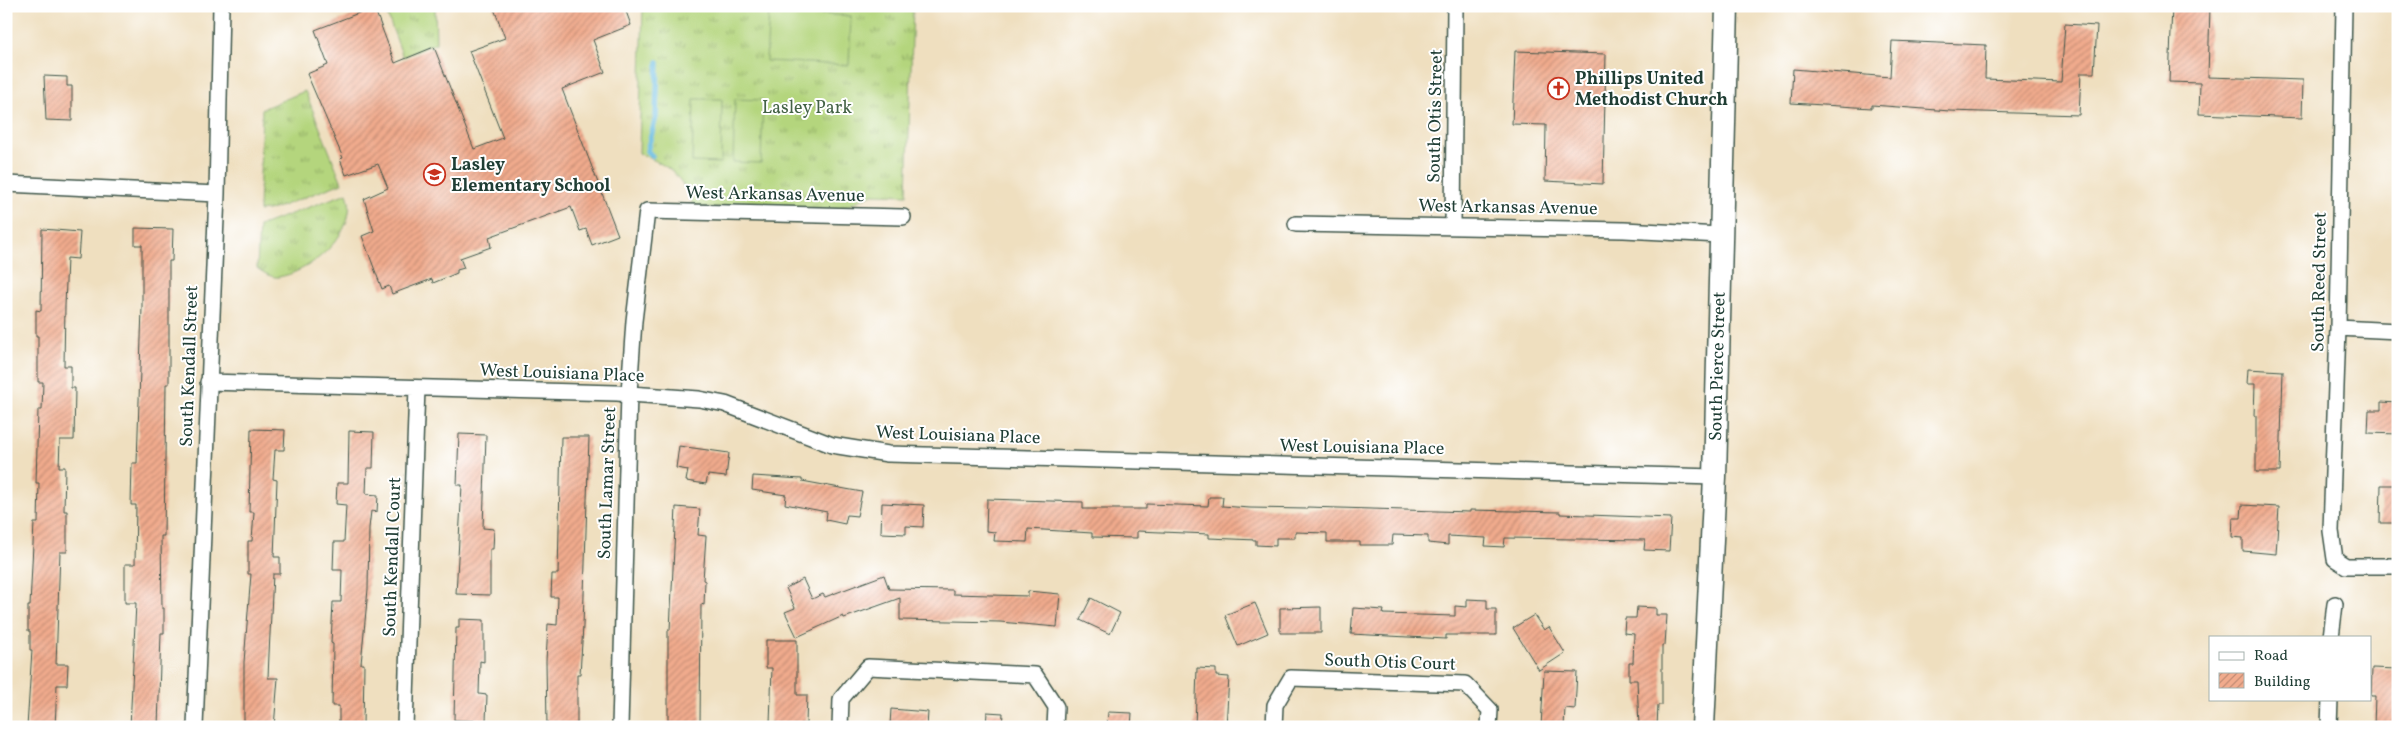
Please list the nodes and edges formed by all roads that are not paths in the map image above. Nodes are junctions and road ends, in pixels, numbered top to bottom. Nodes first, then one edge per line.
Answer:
1 (222, 6) edge
2 (1455, 6) edge
3 (1727, 6) edge
4 (2344, 6) edge
5 (6, 184) edge
6 (217, 194) junction
7 (647, 211) joint
8 (904, 217) dead end
9 (1296, 224) dead end
10 (1453, 226) junction
11 (1720, 235) junction
12 (2338, 328) junction
13 (2398, 330) edge
14 (208, 382) junction
15 (417, 388) junction
16 (629, 393) junction
17 (1714, 477) junction
18 (2398, 566) edge
19 (2334, 604) dead end
20 (2331, 636) edge
21 (2330, 700) edge
22 (195, 727) edge
23 (405, 727) edge
24 (620, 727) edge
25 (840, 727) edge
26 (1055, 727) edge
27 (1274, 727) edge
28 (1489, 727) edge
29 (1703, 727) edge
30 (2329, 727) edge

1 - 6 street, South Kendall Street
2 - 10 street, South Otis Street
3 - 11 street, South Pierce Street
4 - 12 street, South Reed Street
5 - 6 street
6 - 14 street, South Kendall Street
7 - 8 street, West Arkansas Avenue
7 - 16 street, South Lamar Street
9 - 10 street, West Arkansas Avenue
10 - 11 street, West Arkansas Avenue
11 - 17 street, South Pierce Street
12 - 13 street
12 - 18 street, South Reed Street
14 - 15 street, West Louisiana Place
14 - 22 street, South Kendall Street
15 - 16 street, West Louisiana Place
15 - 23 street, South Kendall Court
16 - 17 street, West Louisiana Place
16 - 24 street, South Lamar Street
17 - 29 street, South Pierce Street
19 - 20 street
21 - 30 street
25 - 26 street
27 - 28 street, South Otis Court

